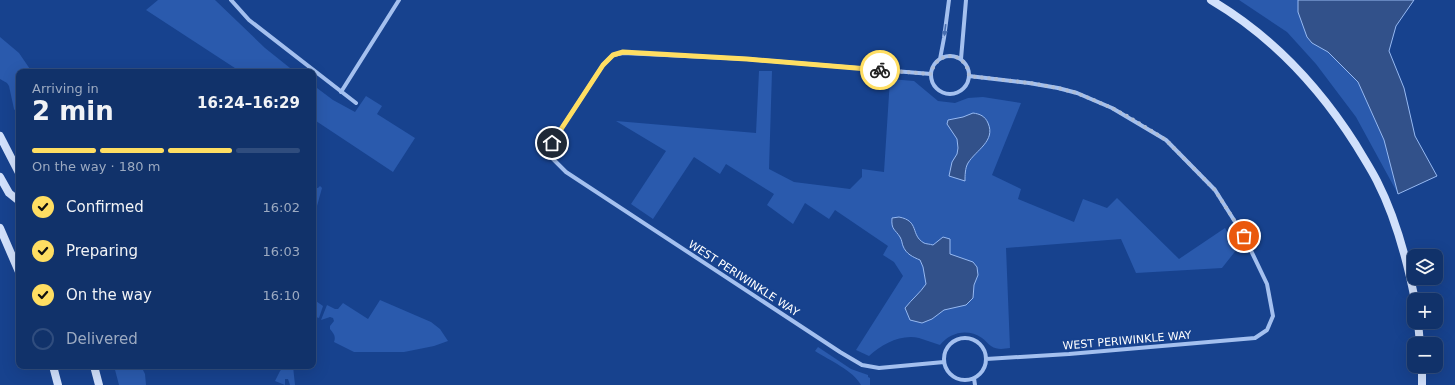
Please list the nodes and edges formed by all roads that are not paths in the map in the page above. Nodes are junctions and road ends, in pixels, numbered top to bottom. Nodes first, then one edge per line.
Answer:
1 (231, 0) edge
2 (399, 0) edge
3 (949, 0) edge
4 (966, 0) edge
5 (1211, 0) edge
6 (940, 59) junction
7 (961, 60) junction
8 (312, 69) edge
9 (316, 72) edge
10 (931, 74) junction
11 (969, 76) junction
12 (341, 92) junction
13 (356, 103) dead end
14 (0, 136) edge
15 (16, 167) edge
16 (0, 177) edge
17 (16, 199) edge
18 (0, 228) edge
19 (16, 265) edge
20 (1414, 293) edge
21 (986, 359) junction
22 (944, 362) junction
23 (53, 369) edge
24 (95, 369) edge
25 (1422, 373) edge
26 (974, 378) junction
27 (960, 379) junction
28 (58, 385) edge
29 (99, 385) edge
30 (958, 385) edge
31 (975, 385) edge
32 (1422, 385) edge

1 - 8 street
2 - 12 street
3 -> 6 street
4 - 7 street
5 - 20 street
6 - 7 street
6 - 10 street
7 - 11 street
9 - 12 street
10 - 11 street
10 - 22 street, WEST PERIWINKLE WAY
11 - 21 street, WEST PERIWINKLE WAY
12 - 13 street
14 - 15 street
16 - 17 street
18 - 19 street
21 - 22 street
21 - 26 street
22 - 27 street
23 - 28 street
24 - 29 street
25 - 32 street
26 - 27 street
26 - 31 street
27 - 30 street

